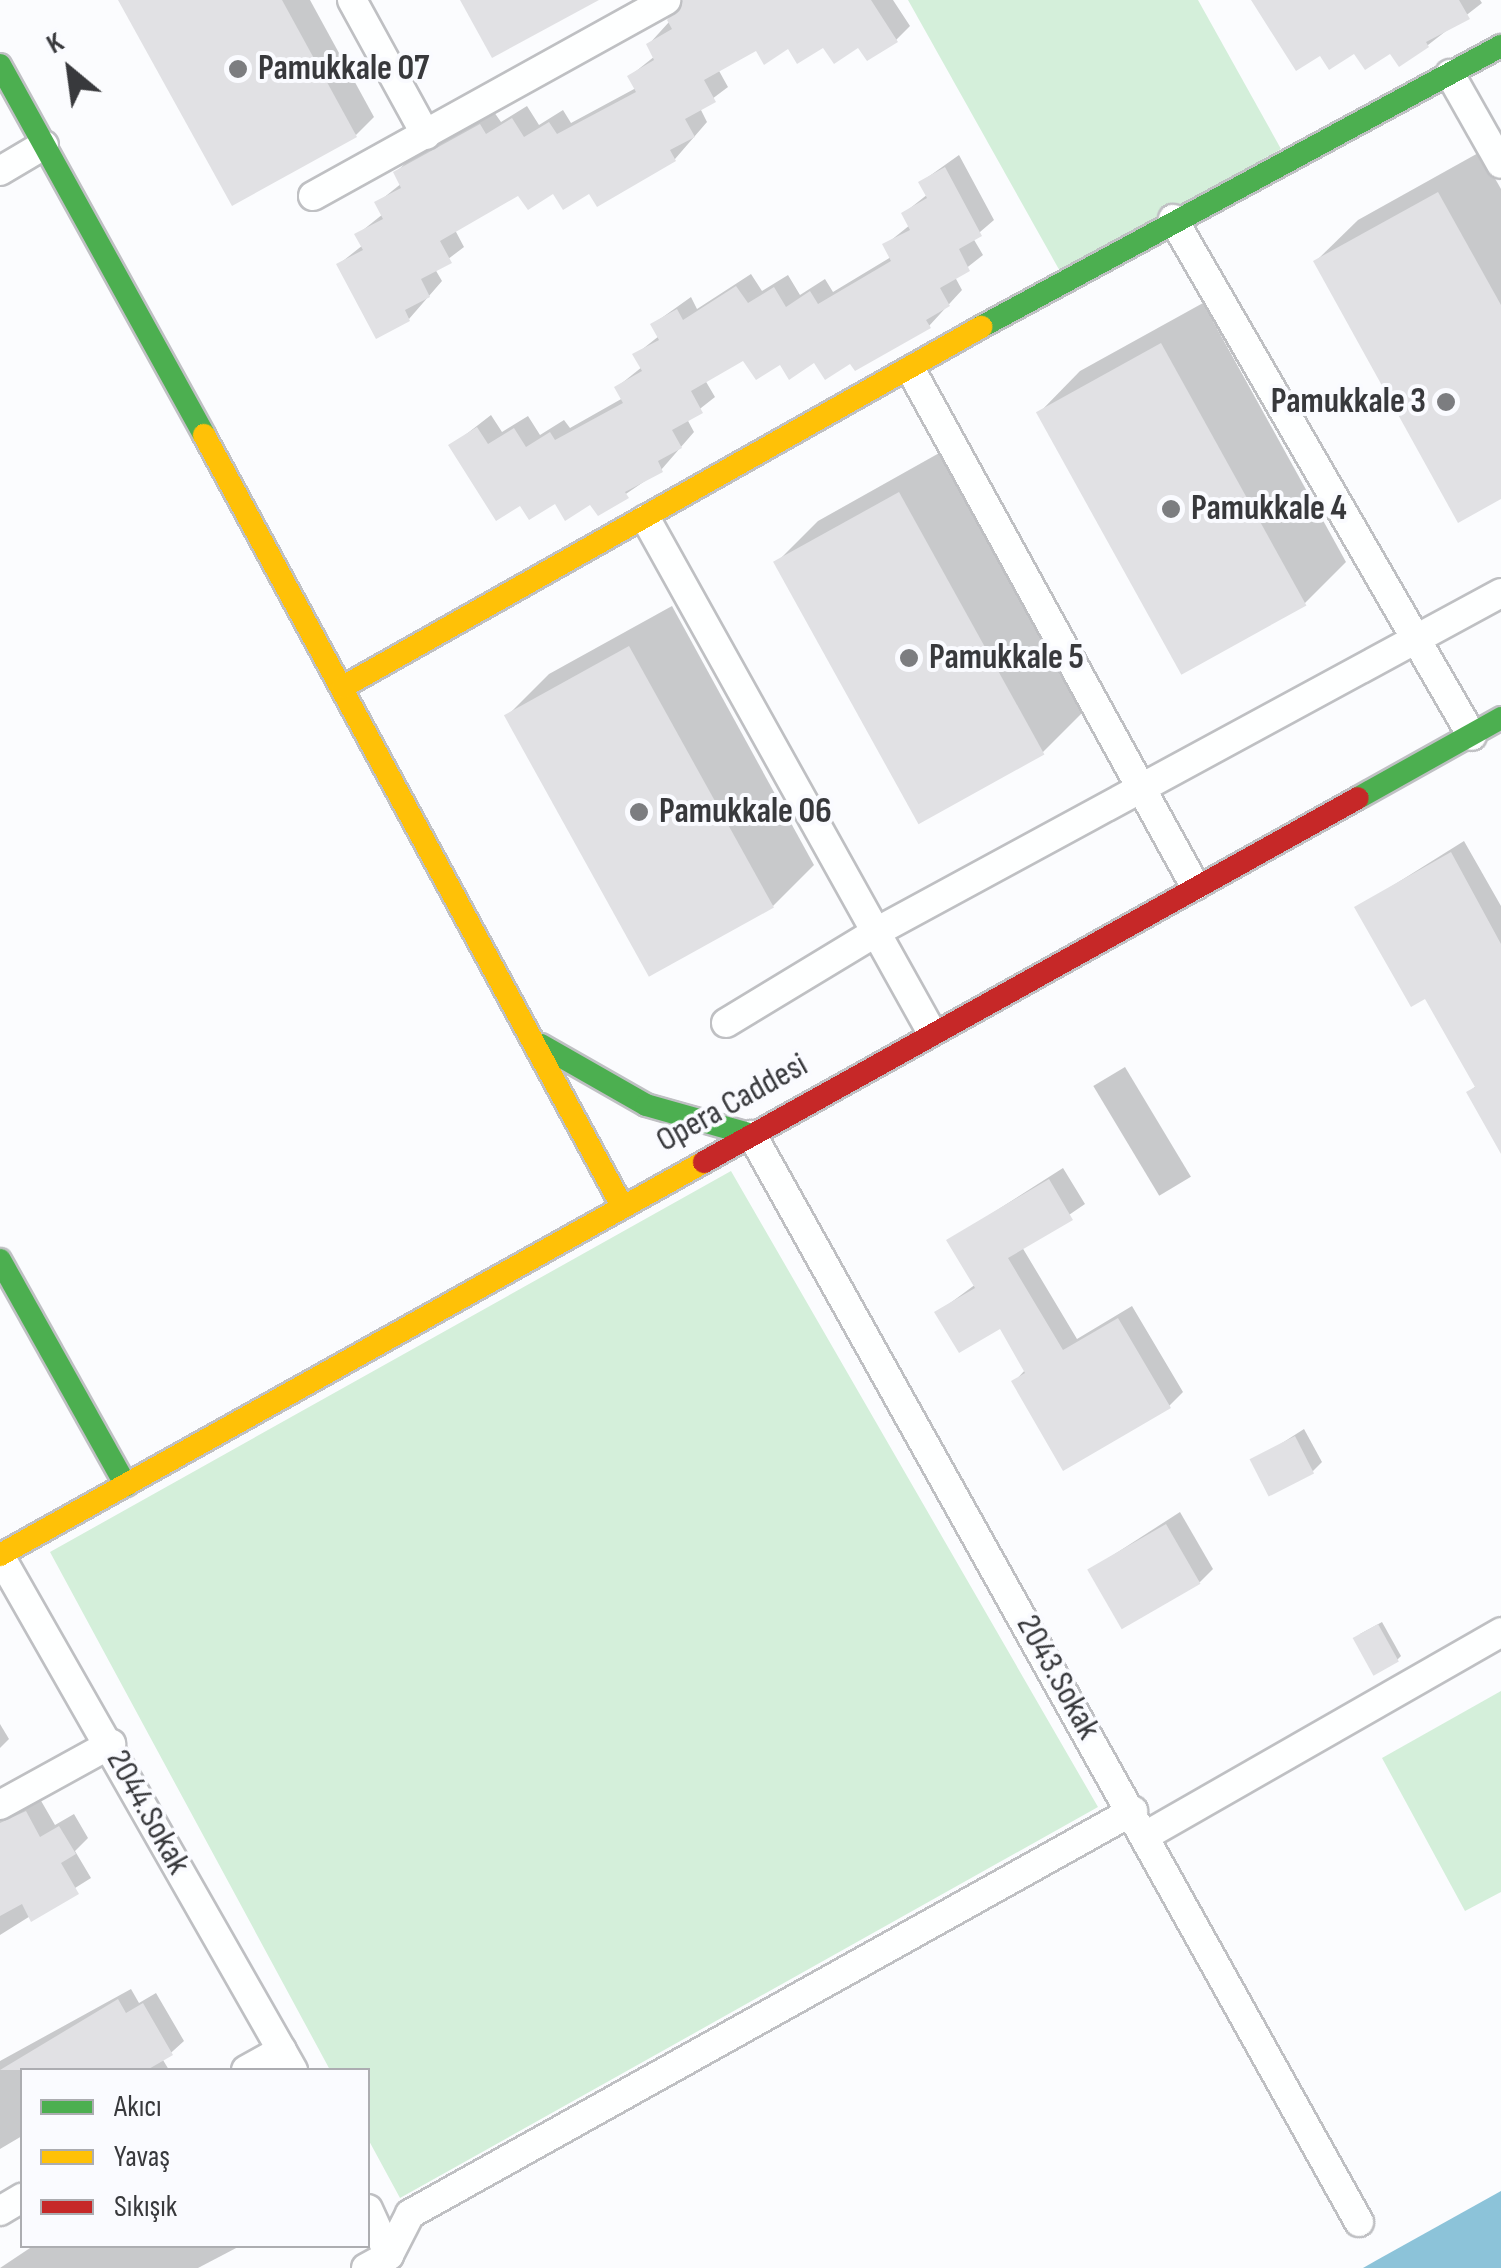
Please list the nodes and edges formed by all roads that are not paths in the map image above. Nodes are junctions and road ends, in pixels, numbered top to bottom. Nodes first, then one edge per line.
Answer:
1 (352, 0) edge
2 (666, 0) edge
3 (1501, 46) edge
4 (0, 65) edge
5 (1450, 74) junction
6 (426, 134) junction
7 (44, 145) junction
8 (1501, 164) edge
9 (0, 170) edge
10 (314, 196) dead end
11 (1173, 219) junction
12 (911, 370) junction
13 (646, 519) junction
14 (1501, 593) edge
15 (1416, 639) junction
16 (343, 687) junction
17 (1501, 718) edge
18 (1472, 736) junction
19 (1142, 793) junction
20 (1196, 886) junction
21 (876, 932) junction
22 (726, 1023) dead end
23 (932, 1030) junction
24 (534, 1040) junction
25 (752, 1134) junction
26 (621, 1204) junction
27 (0, 1260) edge
28 (126, 1485) junction
29 (0, 1556) edge
30 (1501, 1632) edge
31 (110, 1744) junction
32 (0, 1805) edge
33 (1140, 1823) junction
34 (287, 2060) edge
35 (254, 2068) edge
36 (370, 2220) edge
37 (1360, 2222) dead end
38 (378, 2262) edge

1 - 6 street
2 - 6 street
3 - 5 street
4 - 7 street
5 - 8 street
5 - 11 street
6 - 10 street
7 - 9 street
7 - 16 street
11 - 12 street
11 - 15 street
12 - 13 street
12 - 19 street
13 - 16 street
13 - 21 street
14 - 15 street
15 - 18 street
15 - 19 street
16 - 24 street
17 - 18 street, Opera Caddesi
18 - 20 street, Opera Caddesi
19 - 20 street
19 - 21 street
20 - 23 street, Opera Caddesi
21 - 22 street
21 - 23 street
23 - 25 street, Opera Caddesi
24 - 25 street
24 - 26 street
25 - 26 street, Opera Caddesi
25 - 33 street, 2043.Sokak
26 - 28 street, Opera Caddesi
27 - 28 street
28 - 29 street, Opera Caddesi
29 - 31 street, 2044.Sokak
30 - 33 street
31 - 32 street
31 - 34 street, 2044.Sokak
33 - 37 street, 2043.Sokak
33 - 38 street
34 - 35 street
36 - 38 street

